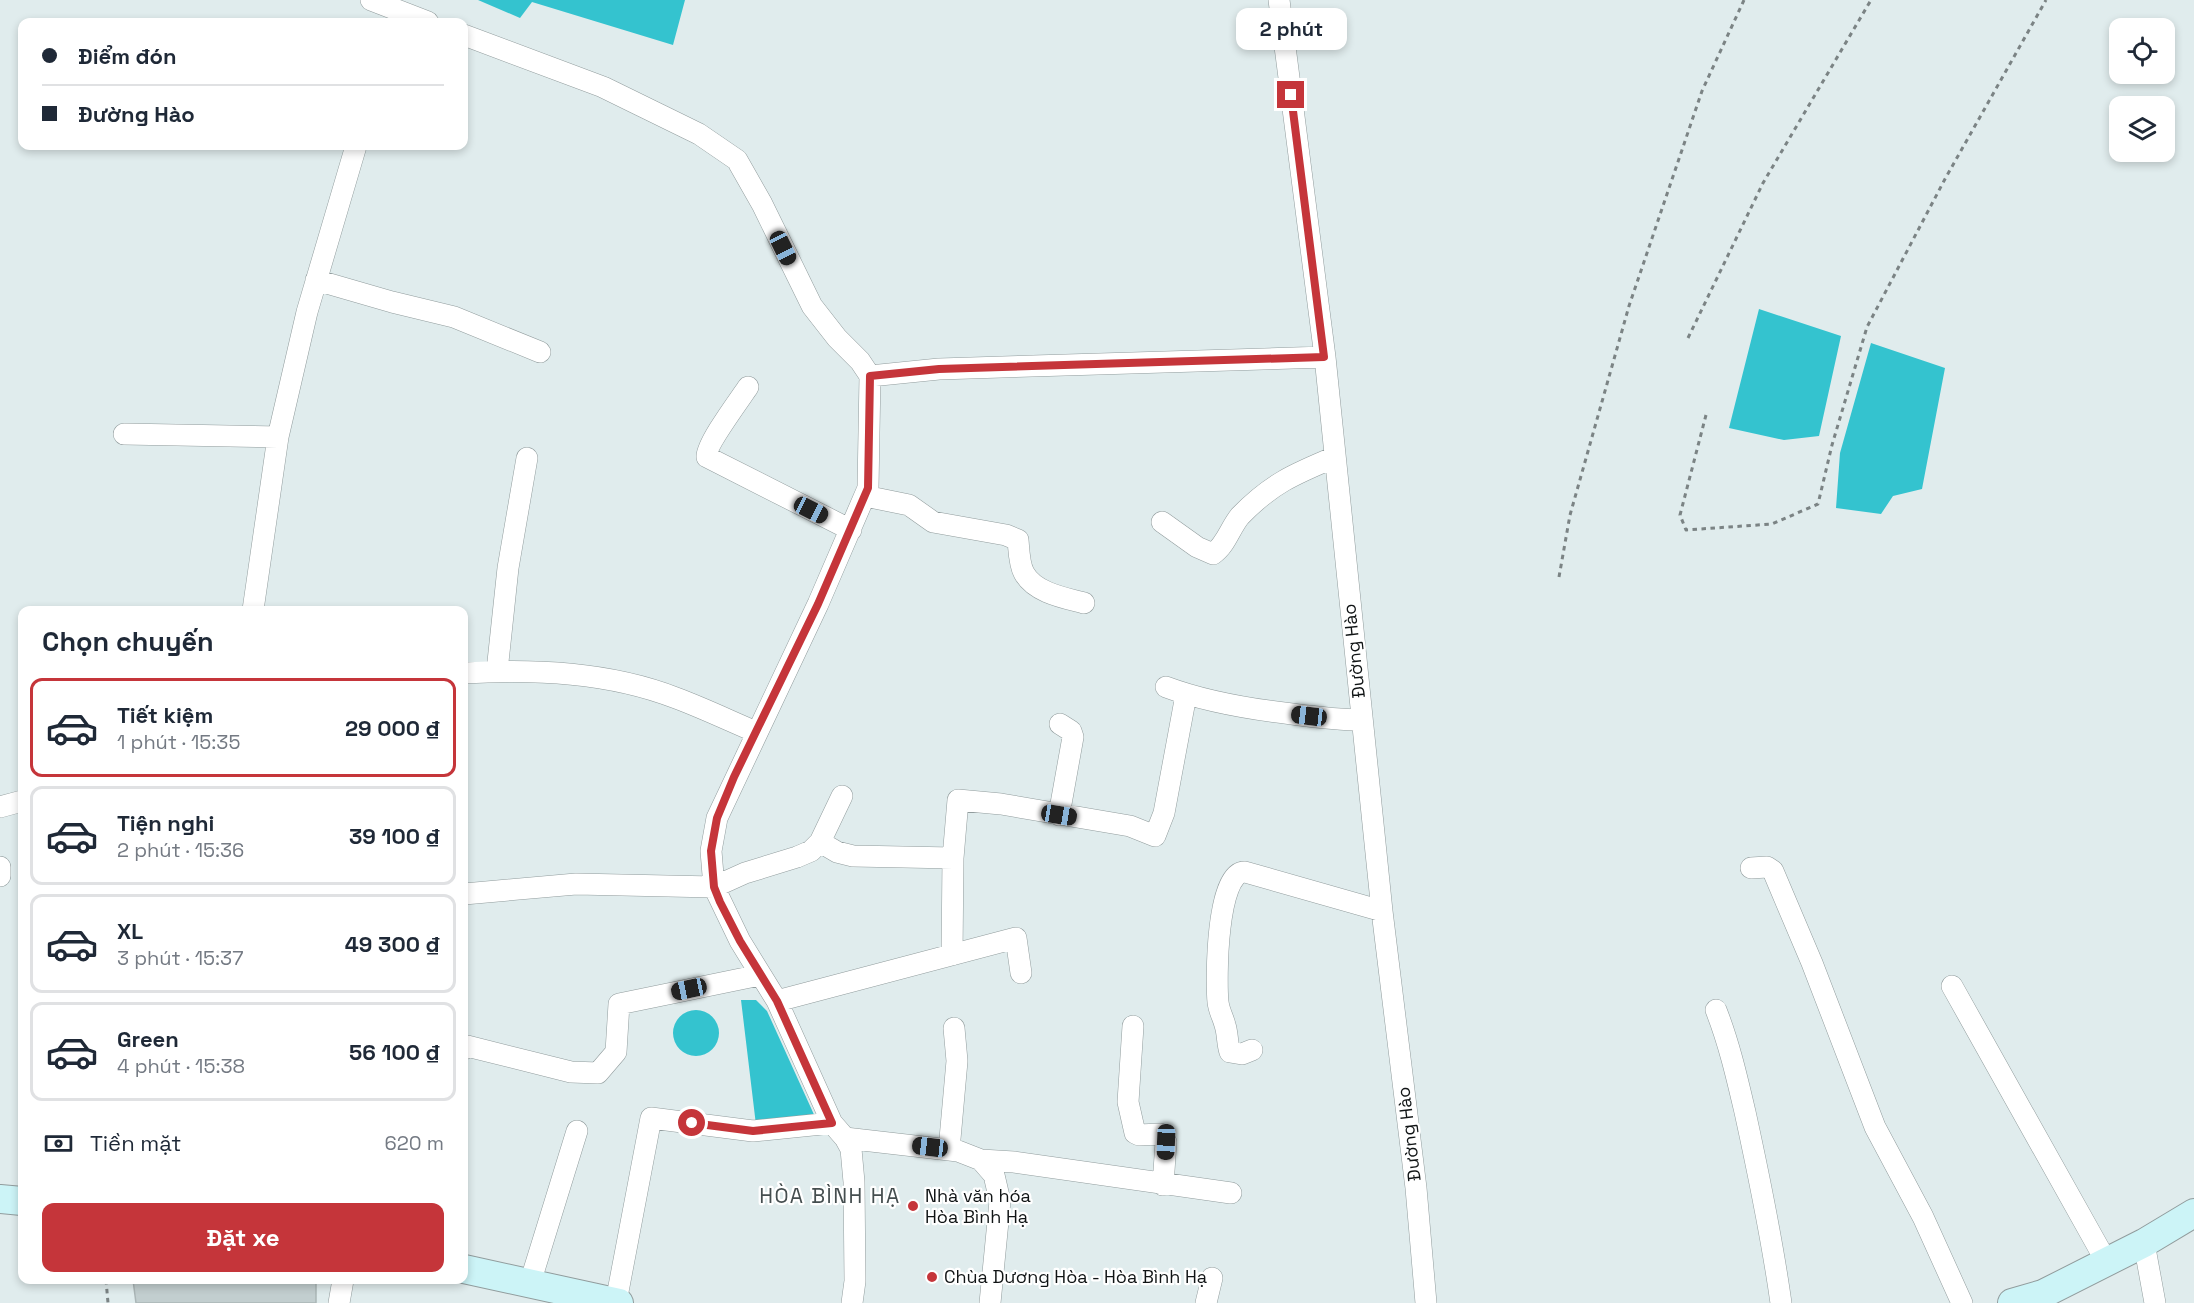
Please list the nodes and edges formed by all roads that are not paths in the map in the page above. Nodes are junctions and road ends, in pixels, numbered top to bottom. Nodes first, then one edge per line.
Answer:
1 (371, 0) edge
2 (1279, 0) edge
3 (394, 17) edge
4 (468, 36) edge
5 (355, 150) edge
6 (316, 280) junction
7 (540, 352) dead end
8 (1324, 357) junction
9 (870, 376) junction
10 (748, 387) dead end
11 (124, 434) dead end
12 (278, 437) junction
13 (1335, 457) junction
14 (527, 458) dead end
15 (865, 496) junction
16 (1162, 522) dead end
17 (851, 530) junction
18 (1084, 603) dead end
19 (254, 606) edge
20 (497, 671) junction
21 (468, 673) edge
22 (1166, 687) dead end
23 (1186, 695) junction
24 (1361, 720) junction
25 (1060, 724) dead end
26 (756, 732) junction
27 (842, 796) dead end
28 (18, 802) edge
29 (0, 807) edge
30 (1059, 815) junction
31 (820, 842) junction
32 (953, 858) junction
33 (0, 867) edge
34 (1751, 868) dead end
35 (0, 876) edge
36 (714, 887) junction
37 (468, 894) edge
38 (1382, 910) junction
39 (952, 956) junction
40 (1021, 973) dead end
41 (760, 975) junction
42 (1952, 986) dead end
43 (777, 1001) junction
44 (1716, 1010) dead end
45 (1133, 1026) dead end
46 (954, 1028) dead end
47 (468, 1046) edge
48 (1252, 1050) dead end
49 (578, 1131) dead end
50 (838, 1131) junction
51 (949, 1150) junction
52 (981, 1160) junction
53 (1163, 1185) junction
54 (1231, 1193) dead end
55 (0, 1199) edge
56 (18, 1201) edge
57 (2194, 1213) edge
58 (2144, 1244) junction
59 (2106, 1261) junction
60 (468, 1270) edge
61 (1212, 1278) dead end
62 (342, 1284) edge
63 (543, 1292) edge
64 (339, 1303) edge
65 (618, 1303) edge
66 (852, 1303) edge
67 (990, 1303) edge
68 (1206, 1303) edge
69 (1426, 1303) edge
70 (1781, 1303) edge
71 (1962, 1303) edge
72 (2012, 1303) edge
73 (2156, 1303) edge

1 - 3 street
2 - 8 street, Đường Hào
4 - 9 street
5 - 6 street
6 - 7 street
6 - 12 street
8 - 9 street
8 - 13 street, Đường Hào
9 - 15 street
10 - 17 street
11 - 12 street
12 - 19 street
13 - 16 street
13 - 24 street, Đường Hào
14 - 20 street
15 - 17 street
15 - 18 street
17 - 26 street
20 - 21 street
20 - 26 street
22 - 23 street
23 - 24 street
23 - 30 street
24 - 38 street, Đường Hào
25 - 30 street
26 - 36 street
27 - 31 street
28 - 29 street
30 - 32 street
31 - 32 street
31 - 36 street
32 - 39 street
33 - 35 street
34 - 71 street
36 - 37 street
36 - 41 street
38 - 48 street
38 - 69 street, Đường Hào
39 - 40 street
39 - 43 street
41 - 43 street
41 - 47 street
42 - 59 street
43 - 50 street
44 - 70 street
45 - 53 street
46 - 51 street
49 - 63 street
50 - 51 street
50 - 65 street
50 - 66 street
51 - 52 street
52 - 53 street
52 - 67 street
53 - 54 street
55 - 56 main road
57 - 58 main road
58 - 59 main road
58 - 73 street
59 - 72 main road
60 - 63 main road
61 - 68 street
62 - 64 street
63 - 65 main road

